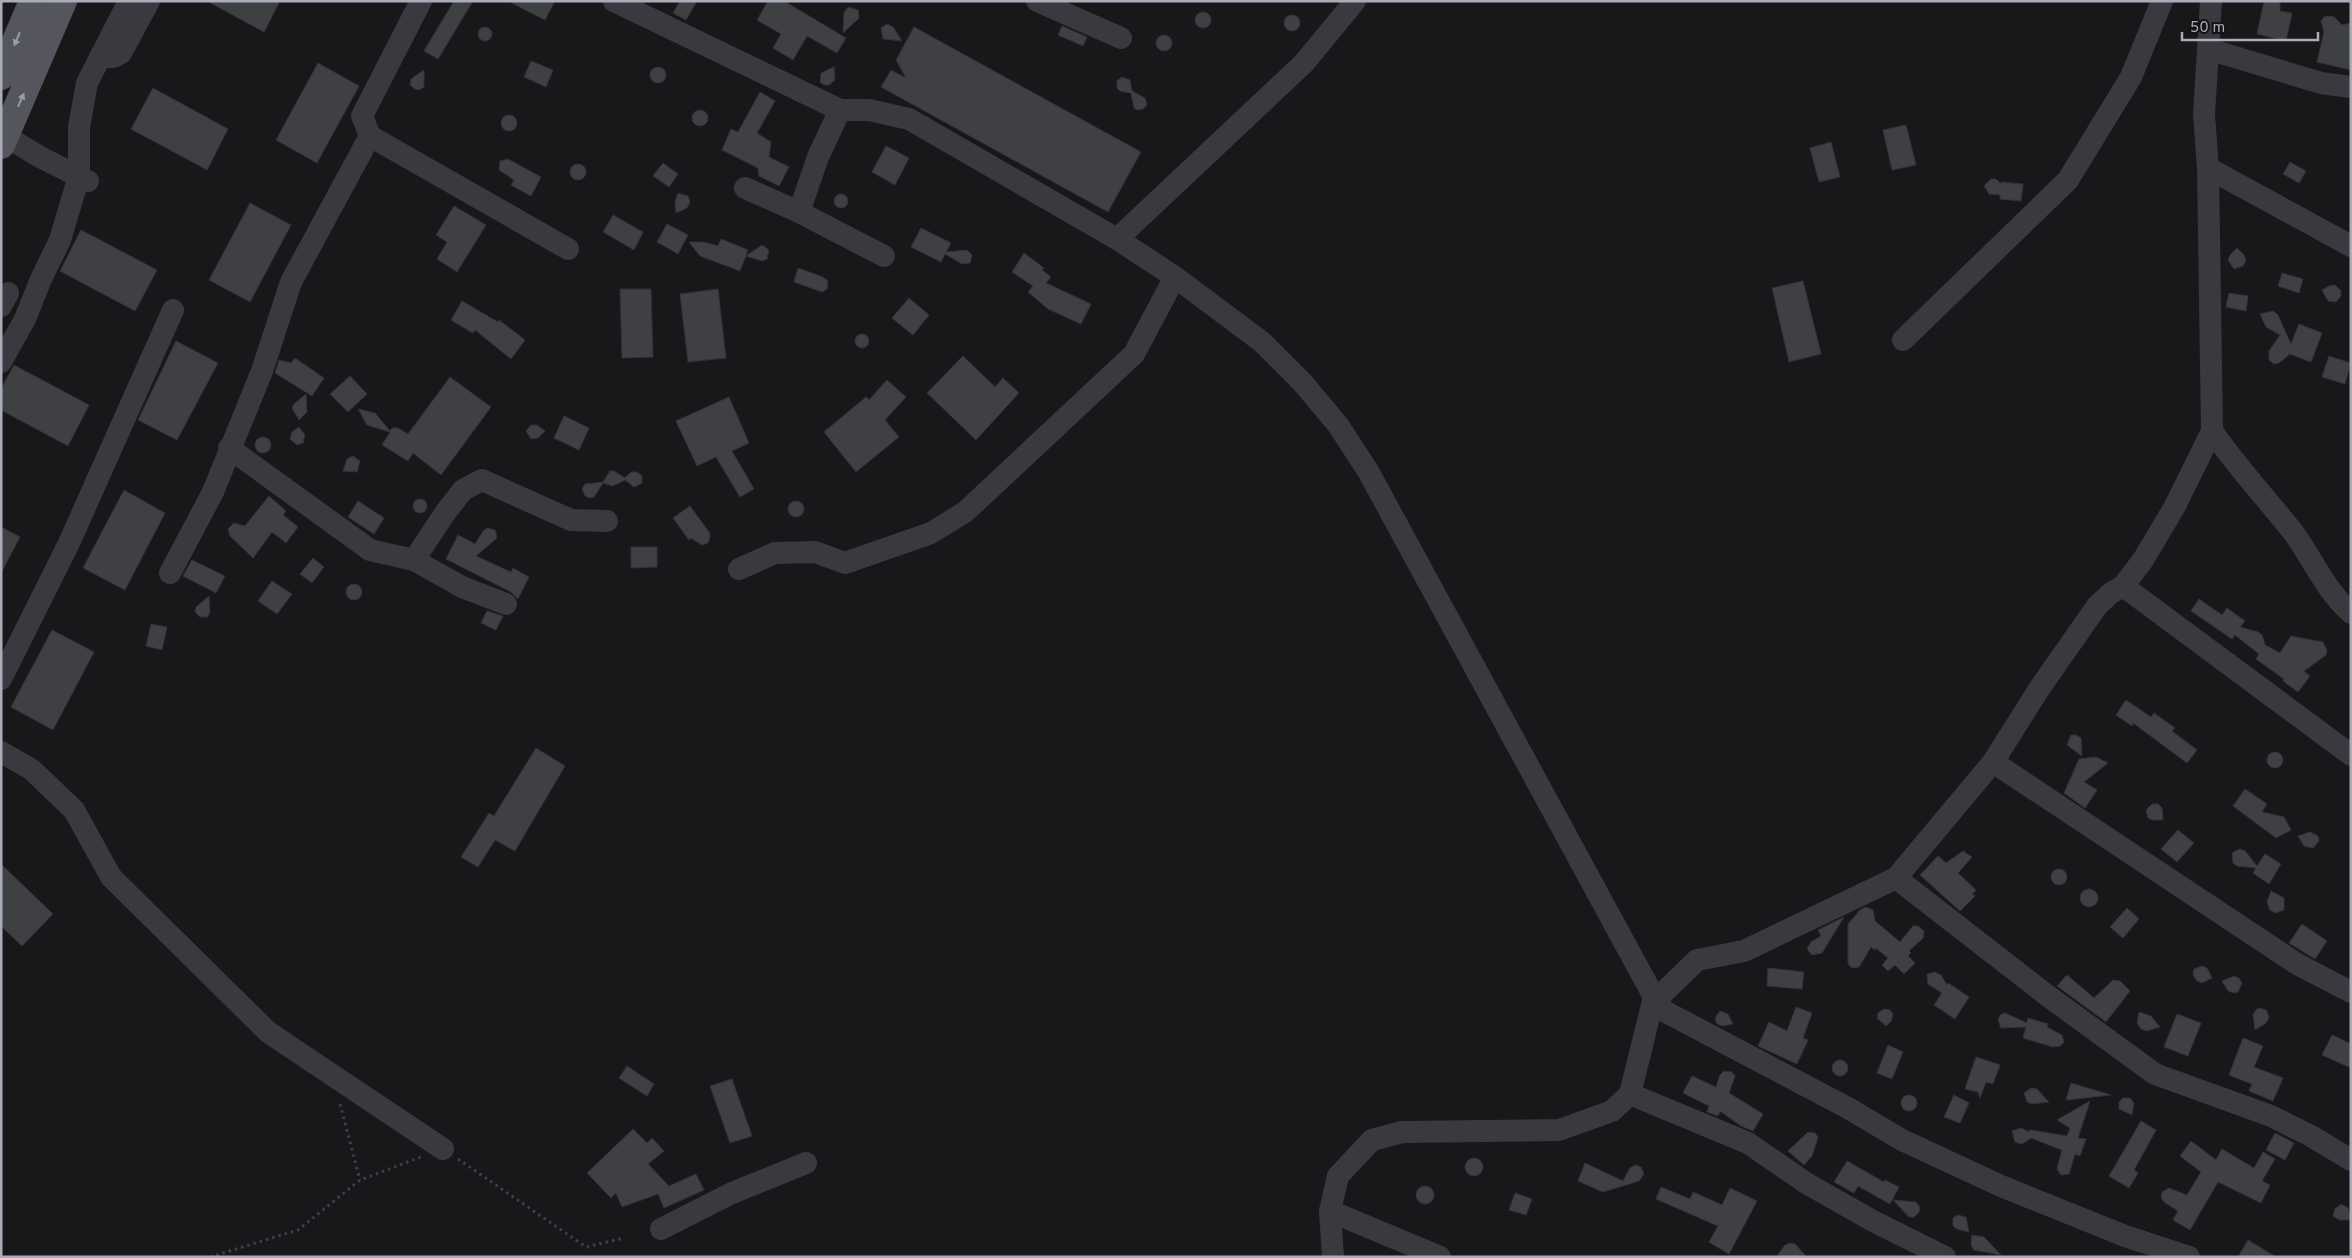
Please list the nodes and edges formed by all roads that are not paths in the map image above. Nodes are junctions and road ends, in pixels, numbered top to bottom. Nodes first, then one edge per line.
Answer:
1 (33, 1) edge
2 (63, 1) edge
3 (129, 1) edge
4 (149, 1) edge
5 (421, 1) edge
6 (614, 1) edge
7 (1037, 1) edge
8 (2162, 1) edge
9 (2211, 1) edge
10 (1353, 2) edge
11 (1121, 38) dead end
12 (2208, 49) junction
13 (100, 57) junction
14 (1, 76) edge
15 (2351, 87) edge
16 (840, 110) junction
17 (370, 136) junction
18 (3, 140) edge
19 (2208, 168) junction
20 (83, 179) junction
21 (745, 188) dead end
22 (799, 212) junction
23 (1117, 239) junction
24 (2351, 246) edge
25 (568, 249) dead end
26 (884, 256) dead end
27 (1175, 277) junction
28 (173, 310) dead end
29 (1903, 340) dead end
30 (1, 362) edge
31 (2212, 431) junction
32 (229, 448) junction
33 (607, 521) dead end
34 (414, 560) junction
35 (739, 569) dead end
36 (170, 573) dead end
37 (2124, 586) junction
38 (506, 604) dead end
39 (2351, 613) edge
40 (1, 679) edge
41 (1, 752) edge
42 (2351, 755) edge
43 (1993, 762) junction
44 (1896, 878) junction
45 (2351, 992) edge
46 (1654, 997) junction
47 (1630, 1094) junction
48 (443, 1149) road end
49 (2351, 1160) edge
50 (806, 1163) dead end
51 (1330, 1210) junction
52 (661, 1229) dead end
53 (1333, 1257) edge
54 (1440, 1257) edge
55 (1945, 1257) edge
56 (2189, 1257) edge

1 -> 14 main road
18 -> 2 main road
3 - 13 street
4 - 13 street
5 - 17 street
6 - 16 street
7 - 11 street
8 - 29 street
9 - 12 street
10 - 23 street
12 - 15 street
12 - 19 street
13 - 20 street
16 - 22 street
16 - 23 street
17 - 25 street
17 - 32 street
18 - 20 street
19 - 24 street
19 - 31 street
20 - 30 street
21 - 22 street
22 - 26 street
23 - 27 street
27 - 35 street
27 - 46 street
28 - 40 street
31 - 37 street
31 - 39 street
32 - 34 street
32 - 36 street
33 - 34 street
34 - 38 street
37 - 42 street
37 - 43 street
41 - 48 street
43 - 44 street
43 - 45 street
44 - 46 street
44 - 49 street
46 - 47 street
46 - 56 street
47 - 51 street
47 - 55 street
50 - 52 street
51 - 53 street
51 - 54 street

